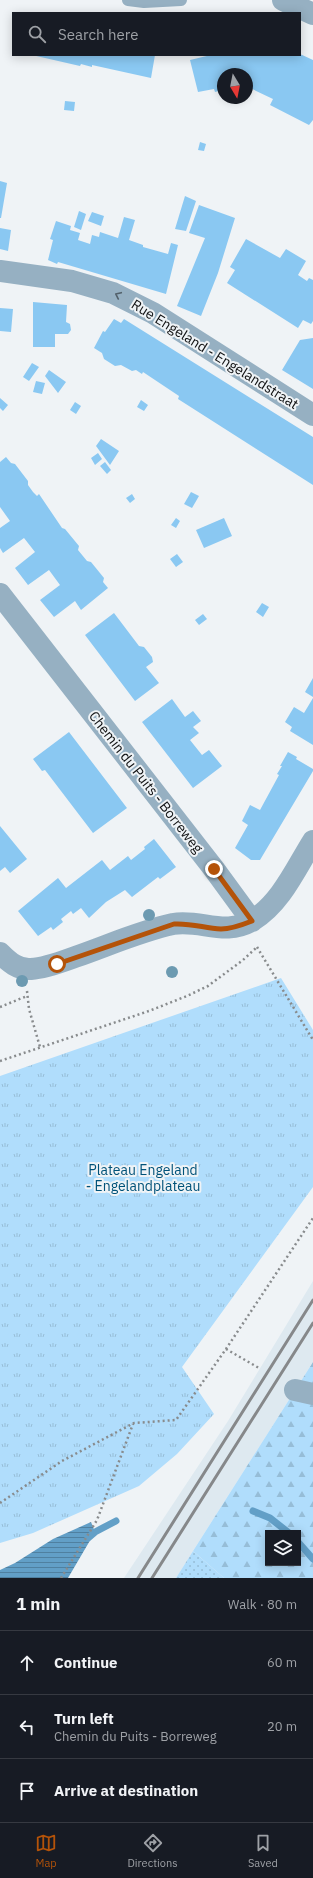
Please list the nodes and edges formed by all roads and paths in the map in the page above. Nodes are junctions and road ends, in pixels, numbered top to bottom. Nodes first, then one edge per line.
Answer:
1 (128, 0) edge
2 (181, 0) edge
3 (283, 0) edge
4 (313, 14) edge
5 (0, 271) edge
6 (313, 415) edge
7 (0, 594) edge
8 (313, 841) edge
9 (252, 921) junction
10 (257, 947) junction
11 (0, 953) edge
12 (29, 969) junction
13 (27, 996) junction
14 (0, 1007) edge
15 (313, 1040) edge
16 (40, 1047) junction
17 (0, 1061) edge
18 (313, 1218) edge
19 (226, 1350) junction
20 (258, 1368) dead end
21 (134, 1423) junction
22 (0, 1503) edge
23 (60, 1578) edge

1 - 2 lane
3 - 4 street
6 -> 5 street, Rue Engeland - Engelandstraat
7 - 9 street, Chemin du Puits - Borreweg
8 - 9 street
9 - 10 path
9 - 12 street
10 - 15 path
10 - 16 path
11 - 12 street
12 - 13 path
13 - 14 path
13 - 16 path
16 - 17 path
18 - 19 path
19 - 20 path
19 - 21 path
21 - 22 path
21 - 23 path

